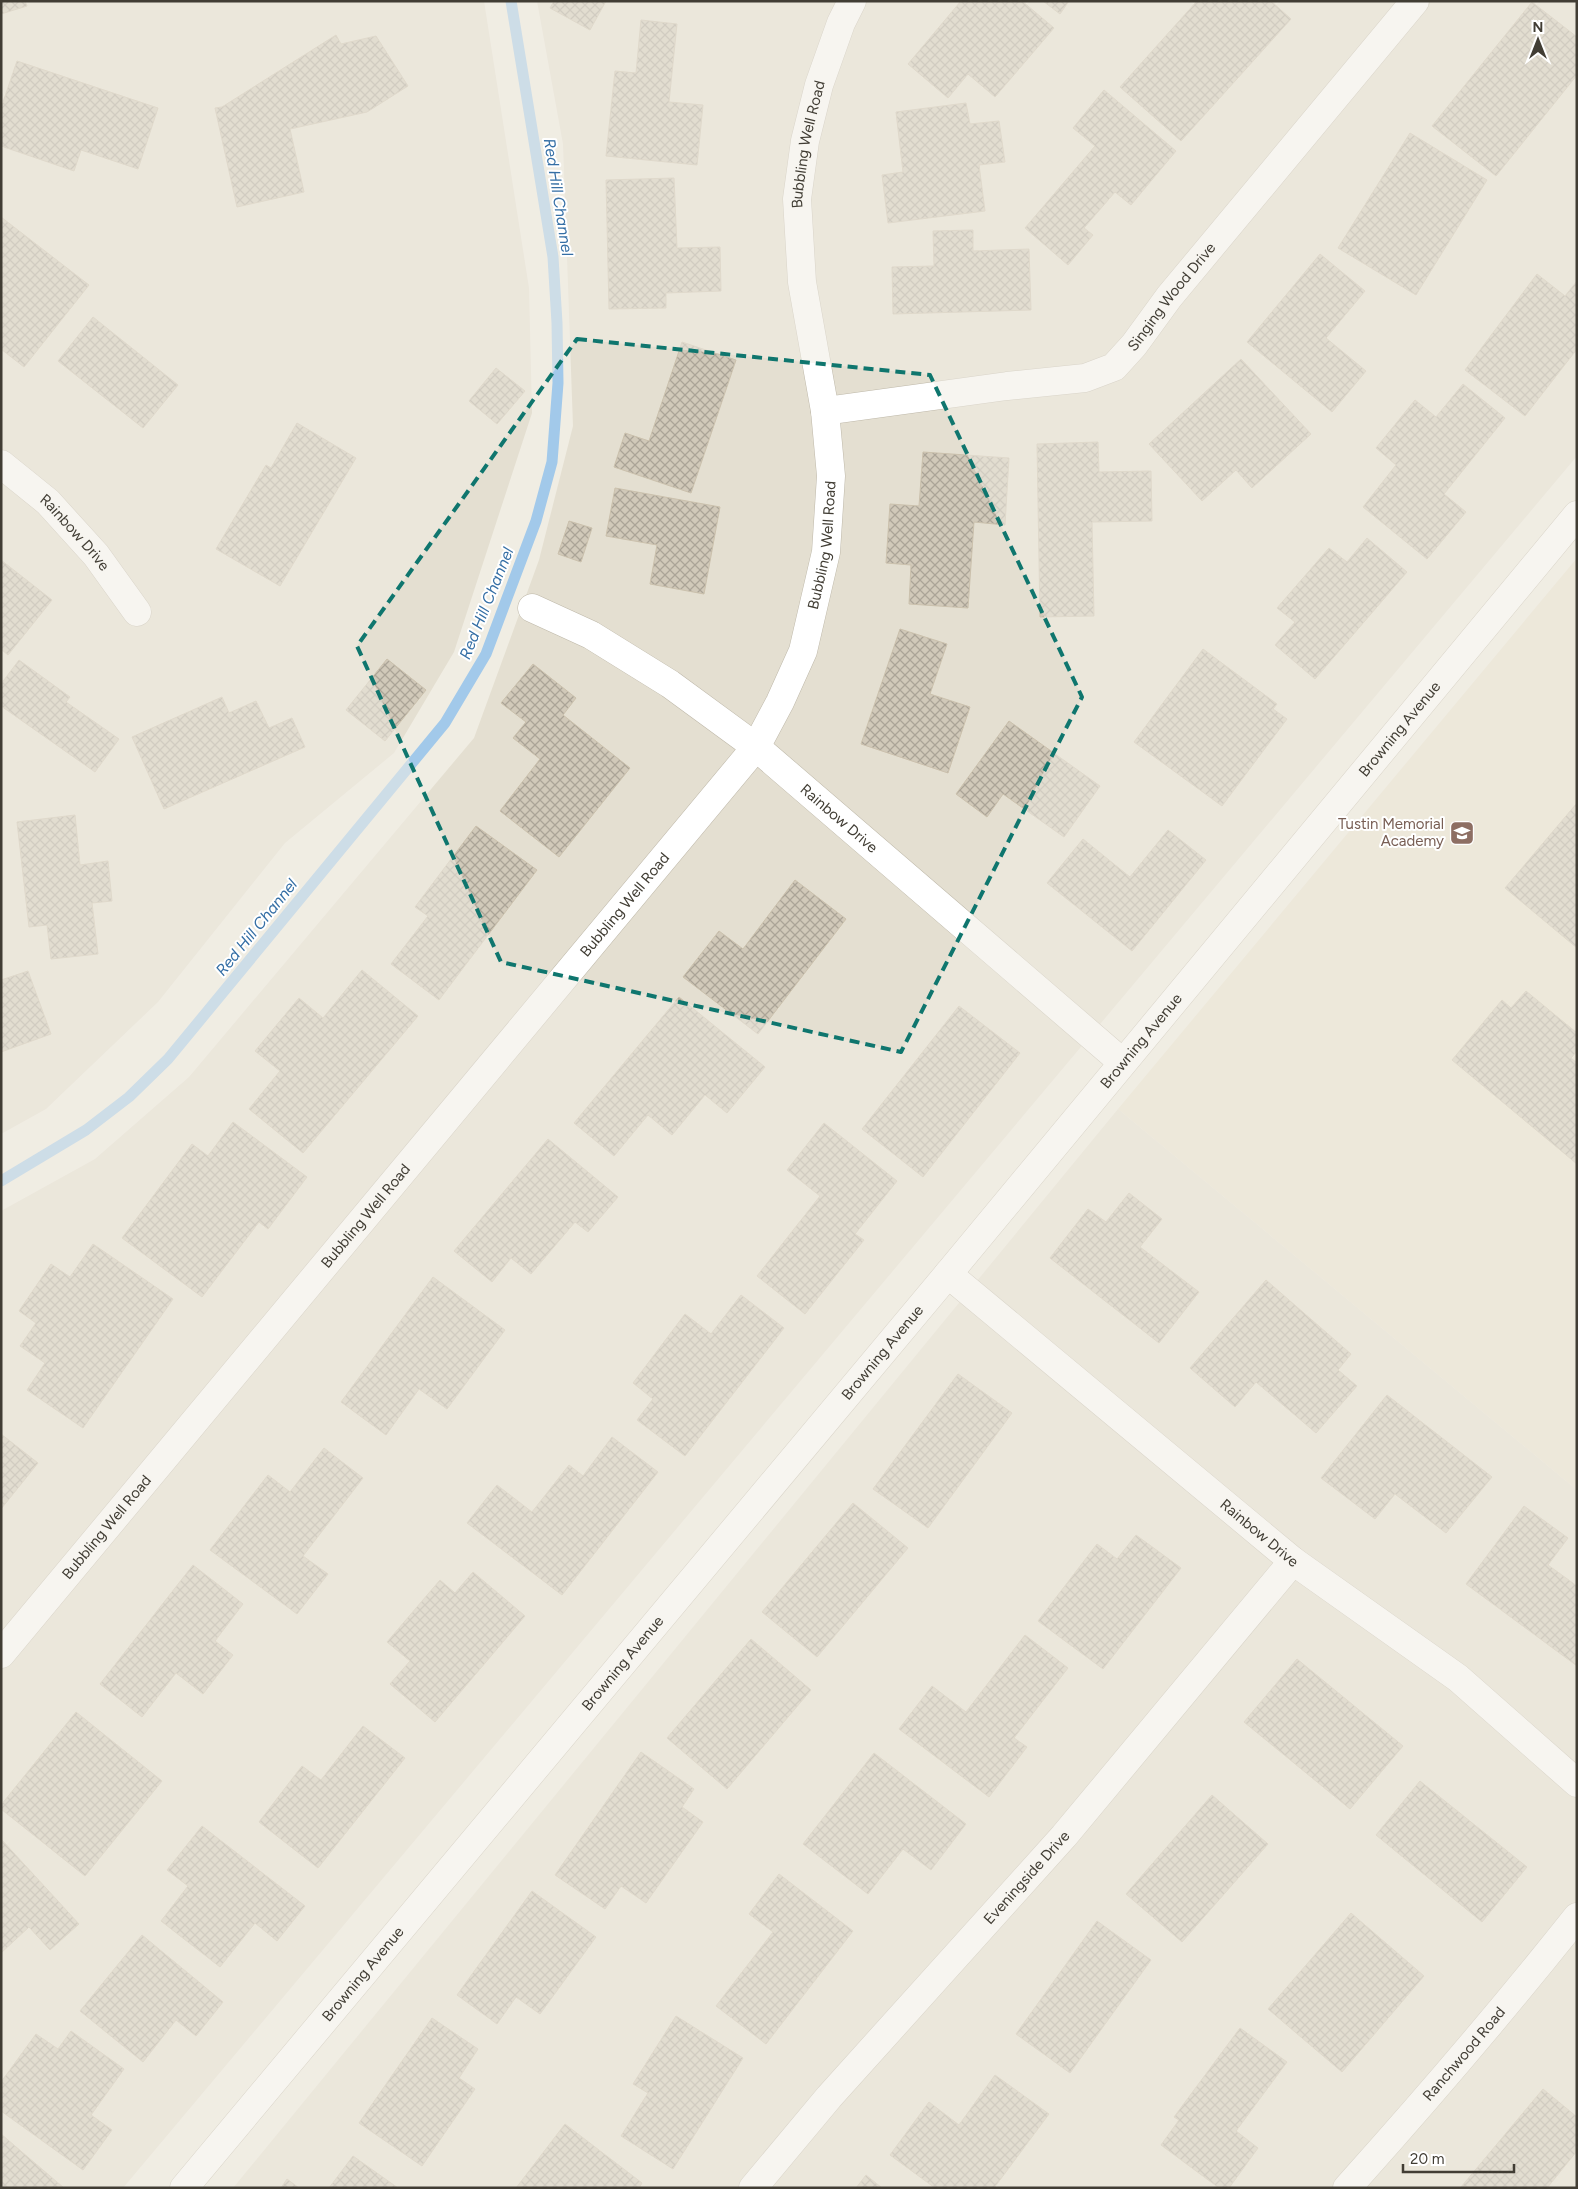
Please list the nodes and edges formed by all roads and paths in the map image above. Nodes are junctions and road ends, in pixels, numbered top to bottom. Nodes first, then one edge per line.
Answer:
1 (852, 1) edge
2 (1415, 1) edge
3 (825, 412) junction
4 (1, 464) edge
5 (1577, 515) edge
6 (532, 608) dead end
7 (137, 612) dead end
8 (756, 747) junction
9 (1122, 1062) junction
10 (948, 1274) junction
11 (1294, 1561) junction
12 (1, 1654) edge
13 (1577, 1783) edge
14 (1577, 1918) edge
15 (184, 2188) edge
16 (753, 2188) edge
17 (1347, 2188) edge

1 - 3 street, Bubbling Well Road
2 - 3 street, Singing Wood Drive
3 - 8 street, Bubbling Well Road
4 - 7 street, Rainbow Drive
5 - 9 street, Browning Avenue
6 - 8 street, Rainbow Drive
8 - 9 street, Rainbow Drive
8 - 12 street, Bubbling Well Road
9 - 10 street, Browning Avenue
10 - 11 street, Rainbow Drive
10 - 15 street, Browning Avenue
11 - 13 street, Rainbow Drive
11 - 16 street, Eveningside Drive
14 - 17 street, Ranchwood Road

